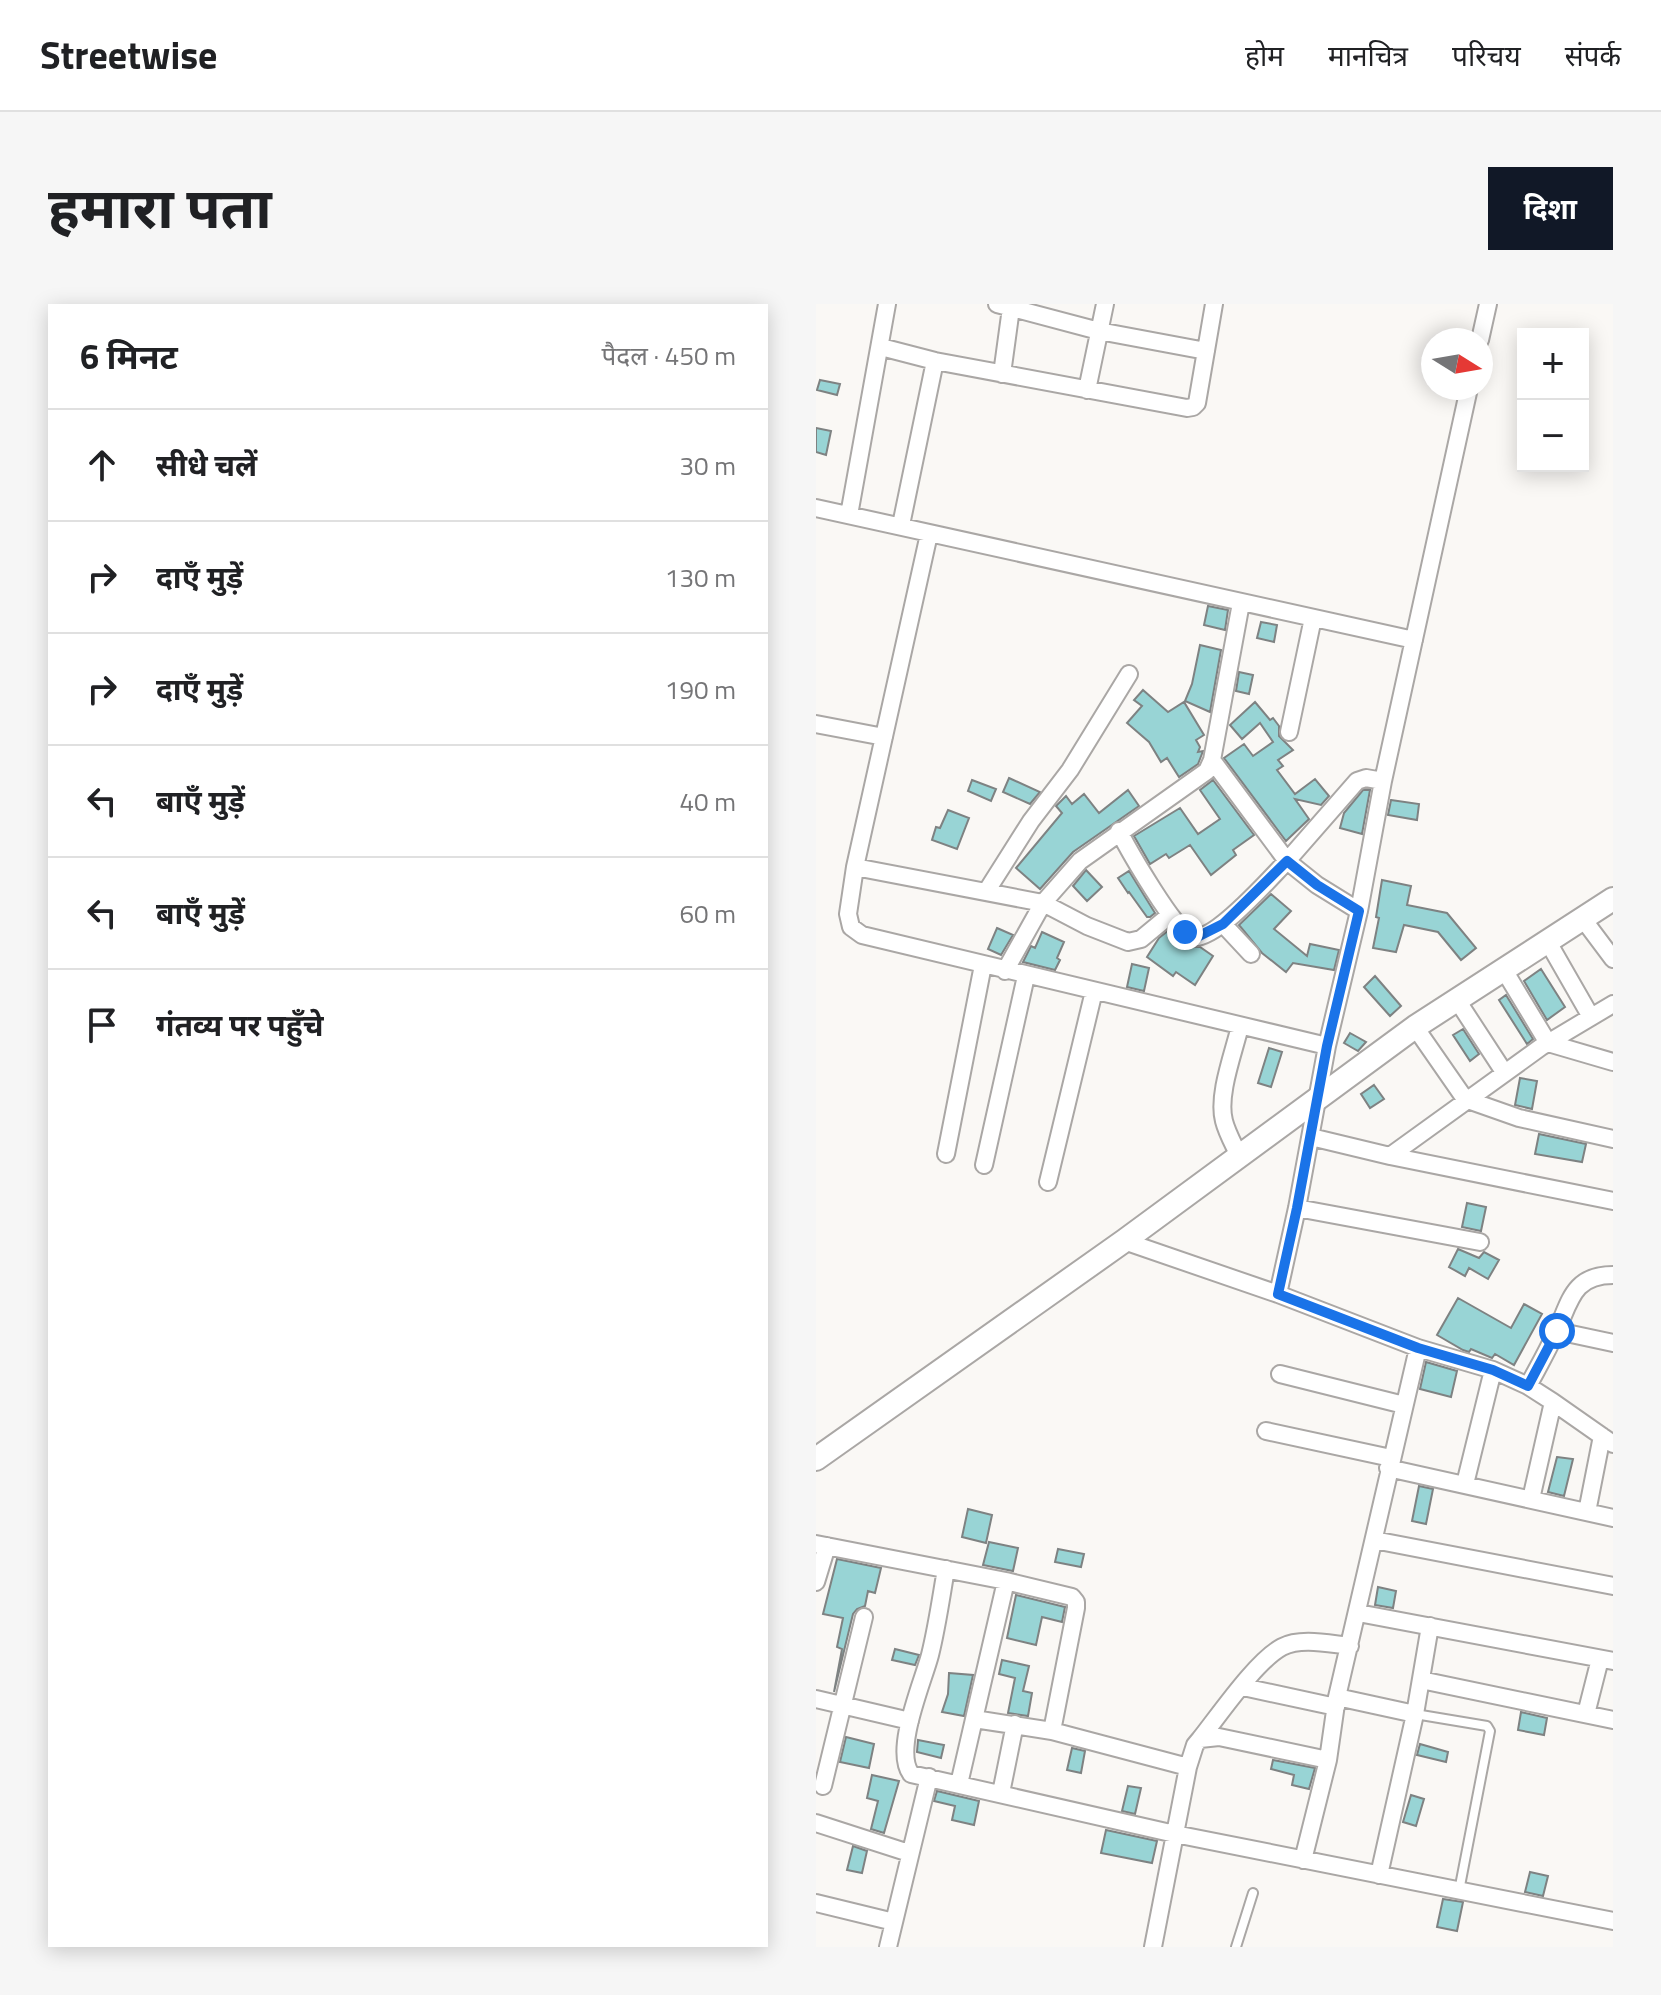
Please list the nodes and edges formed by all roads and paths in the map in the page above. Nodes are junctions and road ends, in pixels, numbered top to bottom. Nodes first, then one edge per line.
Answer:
1 (887, 304) edge
2 (1105, 304) edge
3 (1214, 304) edge
4 (1488, 304) edge
5 (1004, 306) edge
6 (1483, 328) edge
7 (1099, 331) junction
8 (881, 347) junction
9 (1206, 351) junction
10 (935, 361) junction
11 (1002, 374) junction
12 (1087, 390) junction
13 (1466, 400) edge
14 (816, 508) edge
15 (849, 515) junction
16 (901, 525) junction
17 (929, 534) junction
18 (1241, 603) junction
19 (1313, 618) junction
20 (1414, 640) junction
21 (1129, 674) dead end
22 (816, 724) edge
23 (1289, 732) dead end
24 (884, 737) junction
25 (1212, 760) junction
26 (1383, 781) junction
27 (1119, 831) junction
28 (1287, 861) junction
29 (855, 867) junction
30 (986, 892) junction
31 (1612, 901) edge
32 (1043, 903) junction
33 (1359, 911) junction
34 (1170, 915) junction
35 (1583, 919) junction
36 (1223, 924) junction
37 (1548, 942) junction
38 (1251, 954) dead end
39 (1613, 959) edge
40 (983, 965) junction
41 (1504, 970) junction
42 (1005, 971) junction
43 (1026, 976) junction
44 (1094, 991) junction
45 (1457, 1000) junction
46 (1613, 1004) edge
47 (1591, 1017) junction
48 (1240, 1026) junction
49 (1415, 1027) junction
50 (1548, 1043) junction
51 (1327, 1046) junction
52 (1613, 1062) edge
53 (1504, 1072) junction
54 (1465, 1099) junction
55 (1316, 1100) junction
56 (1311, 1137) junction
57 (1613, 1139) edge
58 (946, 1154) dead end
59 (1239, 1156) junction
60 (1390, 1156) junction
61 (984, 1165) dead end
62 (1048, 1182) dead end
63 (1613, 1201) edge
64 (1297, 1208) junction
65 (1124, 1241) junction
66 (1480, 1242) dead end
67 (1613, 1275) edge
68 (1278, 1294) junction
69 (1557, 1331) junction
70 (1613, 1343) edge
71 (1418, 1348) junction
72 (1493, 1370) junction
73 (1280, 1374) dead end
74 (1528, 1386) junction
75 (1553, 1402) junction
76 (1404, 1405) junction
77 (1266, 1431) dead end
78 (1607, 1440) edge
79 (816, 1459) edge
80 (1390, 1463) junction
81 (1465, 1484) junction
82 (1531, 1499) junction
83 (1587, 1512) junction
84 (1613, 1518) edge
85 (1374, 1540) junction
86 (822, 1545) edge
87 (946, 1569) junction
88 (1006, 1581) junction
89 (816, 1582) edge
90 (1613, 1586) edge
91 (1358, 1613) junction
92 (864, 1617) dead end
93 (1430, 1626) junction
94 (1350, 1646) junction
95 (1607, 1660) edge
96 (1421, 1680) junction
97 (1243, 1687) junction
98 (816, 1699) edge
99 (1337, 1702) junction
100 (844, 1705) junction
101 (1415, 1714) junction
102 (1586, 1714) junction
103 (974, 1719) junction
104 (1613, 1720) edge
105 (910, 1721) junction
106 (1015, 1724) junction
107 (1052, 1731) junction
108 (1200, 1739) junction
109 (1328, 1760) junction
110 (1188, 1767) junction
111 (929, 1777) junction
112 (959, 1784) junction
113 (823, 1786) dead end
114 (1001, 1793) junction
115 (816, 1823) edge
116 (1175, 1834) junction
117 (909, 1853) junction
118 (1303, 1860) junction
119 (1379, 1875) junction
120 (1459, 1891) junction
121 (1253, 1893) dead end
122 (816, 1903) edge
123 (1613, 1921) edge
124 (894, 1922) junction
125 (888, 1947) edge
126 (1153, 1947) edge
127 (1236, 1947) edge

1 - 8 street
2 - 7 street
3 - 9 street
4 - 6 street
5 - 7 street
5 - 11 street
7 - 9 street
7 - 12 street
8 - 10 street
8 - 15 street
9 - 12 street
10 - 11 street
10 - 16 street
11 - 12 street
13 - 20 street
14 - 15 street
15 - 16 street
16 - 17 street
17 - 18 street
17 - 24 street
18 - 19 street
18 - 25 street
19 - 20 street
19 - 23 street
20 - 26 street
21 - 30 street
22 - 24 street
24 - 29 street
25 - 27 street
25 - 28 street
26 - 28 street
26 - 33 street
27 - 32 street
27 - 34 street
28 - 33 street
28 - 36 street
29 - 30 street
29 - 40 street
30 - 32 street
31 - 35 street
32 - 34 street
32 - 42 street
33 - 51 street
34 - 36 street
35 - 37 street
35 - 39 street
36 - 38 street
37 - 41 street
37 - 47 street
40 - 42 street
40 - 58 street
41 - 45 street
41 - 50 street
42 - 43 street
43 - 44 street
43 - 61 street
44 - 48 street
44 - 62 street
45 - 49 street
45 - 53 street
46 - 47 street
47 - 50 street
48 - 51 street
48 - 59 street
49 - 54 street
49 - 55 street
50 - 52 street
50 - 53 street
51 - 55 street
53 - 54 street
54 - 57 street
54 - 60 street
55 - 56 street
55 - 59 street
56 - 60 street
56 - 64 street
59 - 65 street
60 - 63 street
64 - 66 street
64 - 68 street
65 - 68 street
65 - 79 street
67 - 69 street
68 - 71 street
69 - 70 street
69 - 74 street
71 - 72 street
71 - 76 street
72 - 74 street
72 - 81 street
73 - 76 street
74 - 75 street
75 - 78 street
75 - 82 street
76 - 80 street
77 - 80 street
78 - 83 street
80 - 81 street
80 - 85 street
81 - 82 street
82 - 83 street
83 - 84 street
85 - 90 street
85 - 91 street
86 - 87 street
86 - 89 street
87 - 88 street
87 - 105 street
88 - 103 street
88 - 107 street
91 - 93 street
91 - 94 street
92 - 100 street
93 - 95 street
93 - 96 street
94 - 97 street
94 - 99 street
95 - 102 street
96 - 101 street
96 - 102 street
97 - 99 street
97 - 108 street
98 - 100 street
99 - 101 street
99 - 109 street
100 - 105 street
100 - 113 street
101 - 119 street
101 - 120 lane
102 - 104 street
103 - 106 street
103 - 112 street
105 - 111 street
106 - 107 street
106 - 114 street
107 - 110 street
108 - 109 street
108 - 110 street
109 - 118 street
110 - 116 street
111 - 112 street
111 - 117 street
112 - 114 street
114 - 116 street
115 - 117 street
116 - 118 street
116 - 126 street
117 - 124 street
118 - 119 street
119 - 120 street
120 - 123 street
121 - 127 lane
122 - 124 street
124 - 125 street

